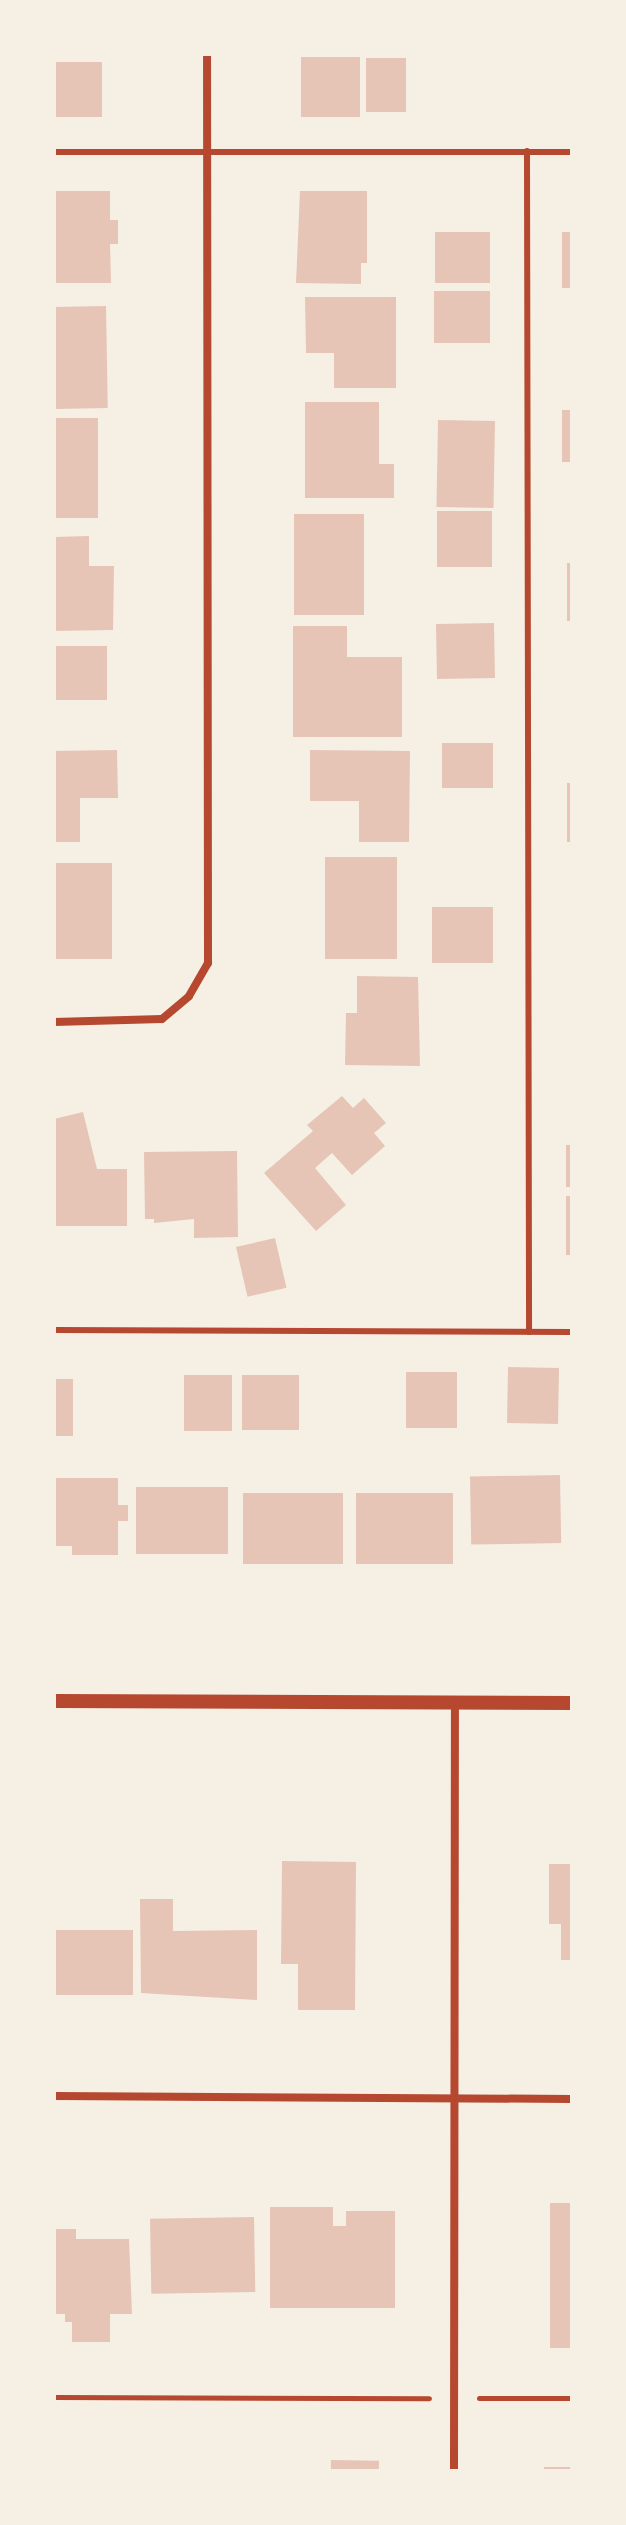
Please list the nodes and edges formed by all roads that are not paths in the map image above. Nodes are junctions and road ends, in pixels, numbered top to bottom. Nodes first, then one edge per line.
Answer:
1 (207, 54) edge
2 (527, 151) junction
3 (54, 152) edge
4 (572, 152) edge
5 (208, 154) junction
6 (54, 1022) edge
7 (54, 1330) edge
8 (529, 1332) junction
9 (572, 1332) edge
10 (54, 1701) edge
11 (455, 1703) junction
12 (572, 1703) edge
13 (54, 2096) edge
14 (453, 2097) junction
15 (572, 2099) edge
16 (454, 2471) edge

1 - 5 street
2 - 4 lane
2 - 5 lane
2 - 8 lane
3 - 5 lane
5 - 6 street
7 - 8 lane
8 - 9 lane
10 - 11 street
11 - 12 street
11 - 14 street
13 - 14 street
14 - 15 street
14 - 16 street

